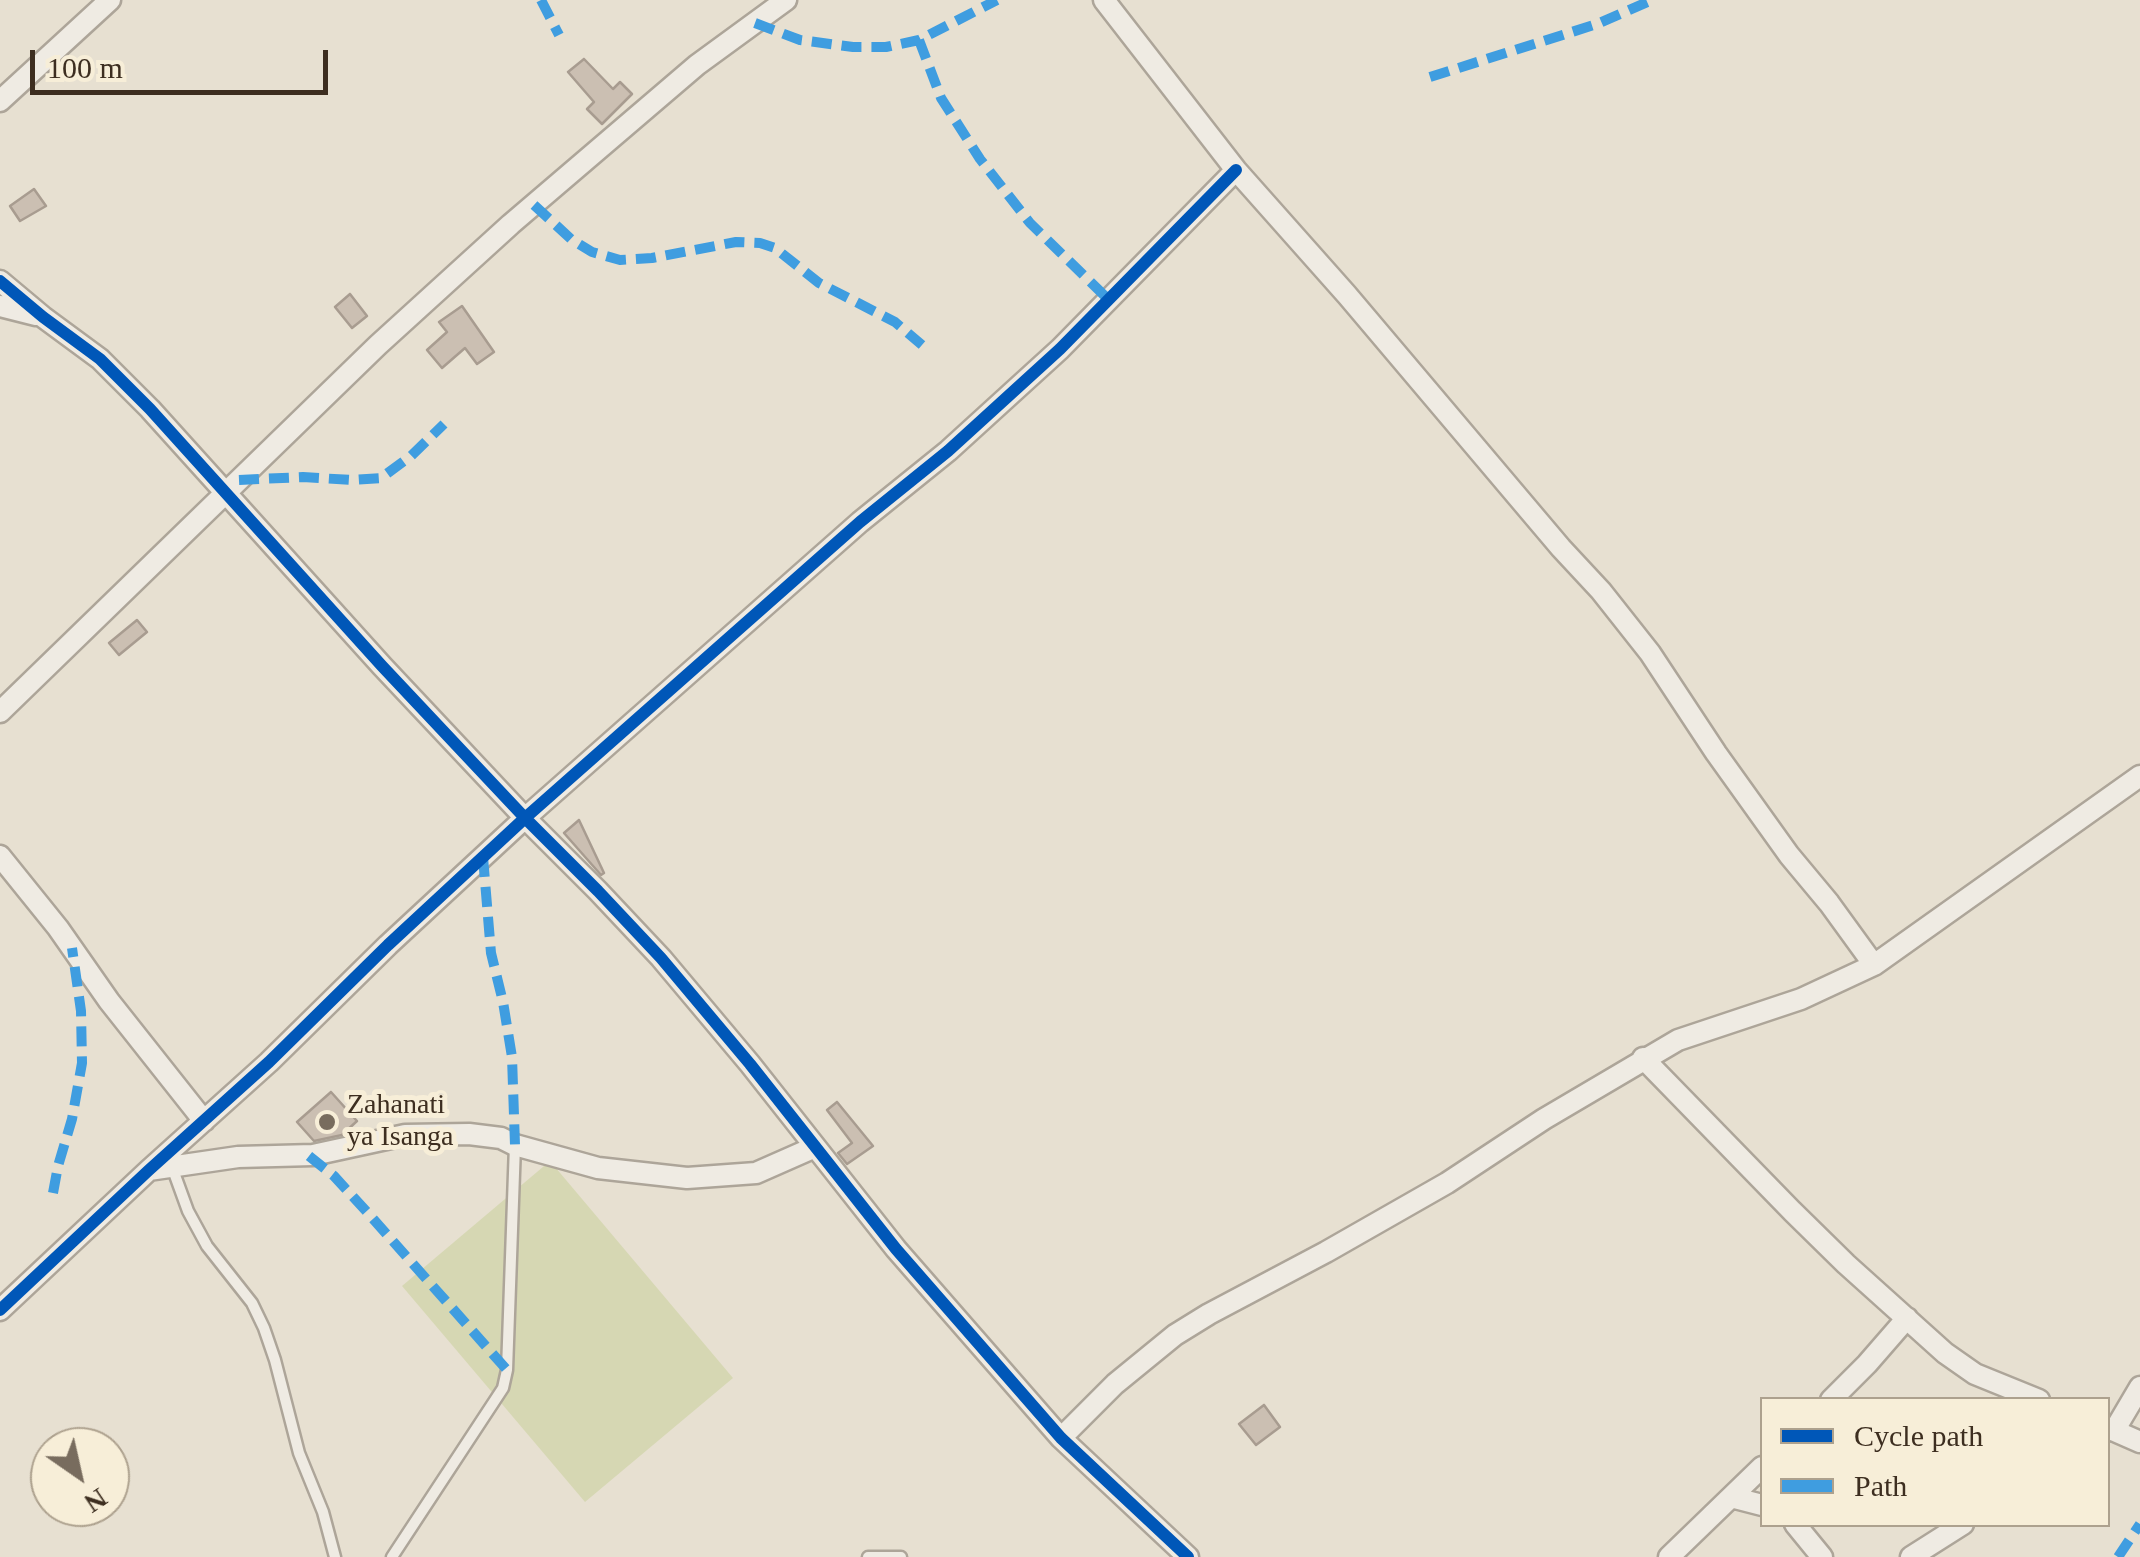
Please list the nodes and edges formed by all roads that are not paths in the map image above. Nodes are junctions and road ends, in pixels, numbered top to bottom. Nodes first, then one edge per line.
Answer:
1 (110, 0) edge
2 (786, 0) edge
3 (1104, 0) edge
4 (0, 101) edge
5 (1236, 170) junction
6 (0, 281) edge
7 (0, 306) edge
8 (43, 317) junction
9 (225, 494) junction
10 (0, 712) edge
11 (2140, 776) edge
12 (525, 818) junction
13 (0, 856) edge
14 (1874, 965) junction
15 (1643, 1058) junction
16 (204, 1121) junction
17 (514, 1145) junction
18 (815, 1147) junction
19 (172, 1167) junction
20 (149, 1170) junction
21 (0, 1310) edge
22 (1906, 1318) junction
23 (2140, 1387) edge
24 (1834, 1397) edge
25 (2031, 1397) edge
26 (2120, 1437) edge
27 (1060, 1438) junction
28 (1760, 1469) edge
29 (1731, 1498) junction
30 (1760, 1505) edge
31 (1797, 1527) edge
32 (1958, 1527) edge
33 (335, 1557) edge
34 (392, 1557) edge
35 (868, 1557) edge
36 (902, 1557) edge
37 (1188, 1557) edge
38 (1669, 1557) edge
39 (1822, 1557) edge
40 (1911, 1557) edge

1 - 4 street
2 - 9 street
3 - 5 street
5 - 12 street
5 - 14 street
6 - 8 street
7 - 8 street
8 - 9 street
9 - 10 street
9 - 12 street
11 - 14 street
12 - 16 street
12 - 18 street
13 - 16 street
14 - 15 street
15 - 22 street
15 - 27 street
16 - 20 street
17 - 18 street
17 - 19 street
17 - 34 lane
18 - 27 street
19 - 20 street
19 - 33 lane
20 - 21 street
22 - 24 street
22 - 25 street
23 - 26 street
27 - 37 street
28 - 29 street
29 - 30 street
29 - 38 street
31 - 39 street
32 - 40 street
35 - 36 lane

